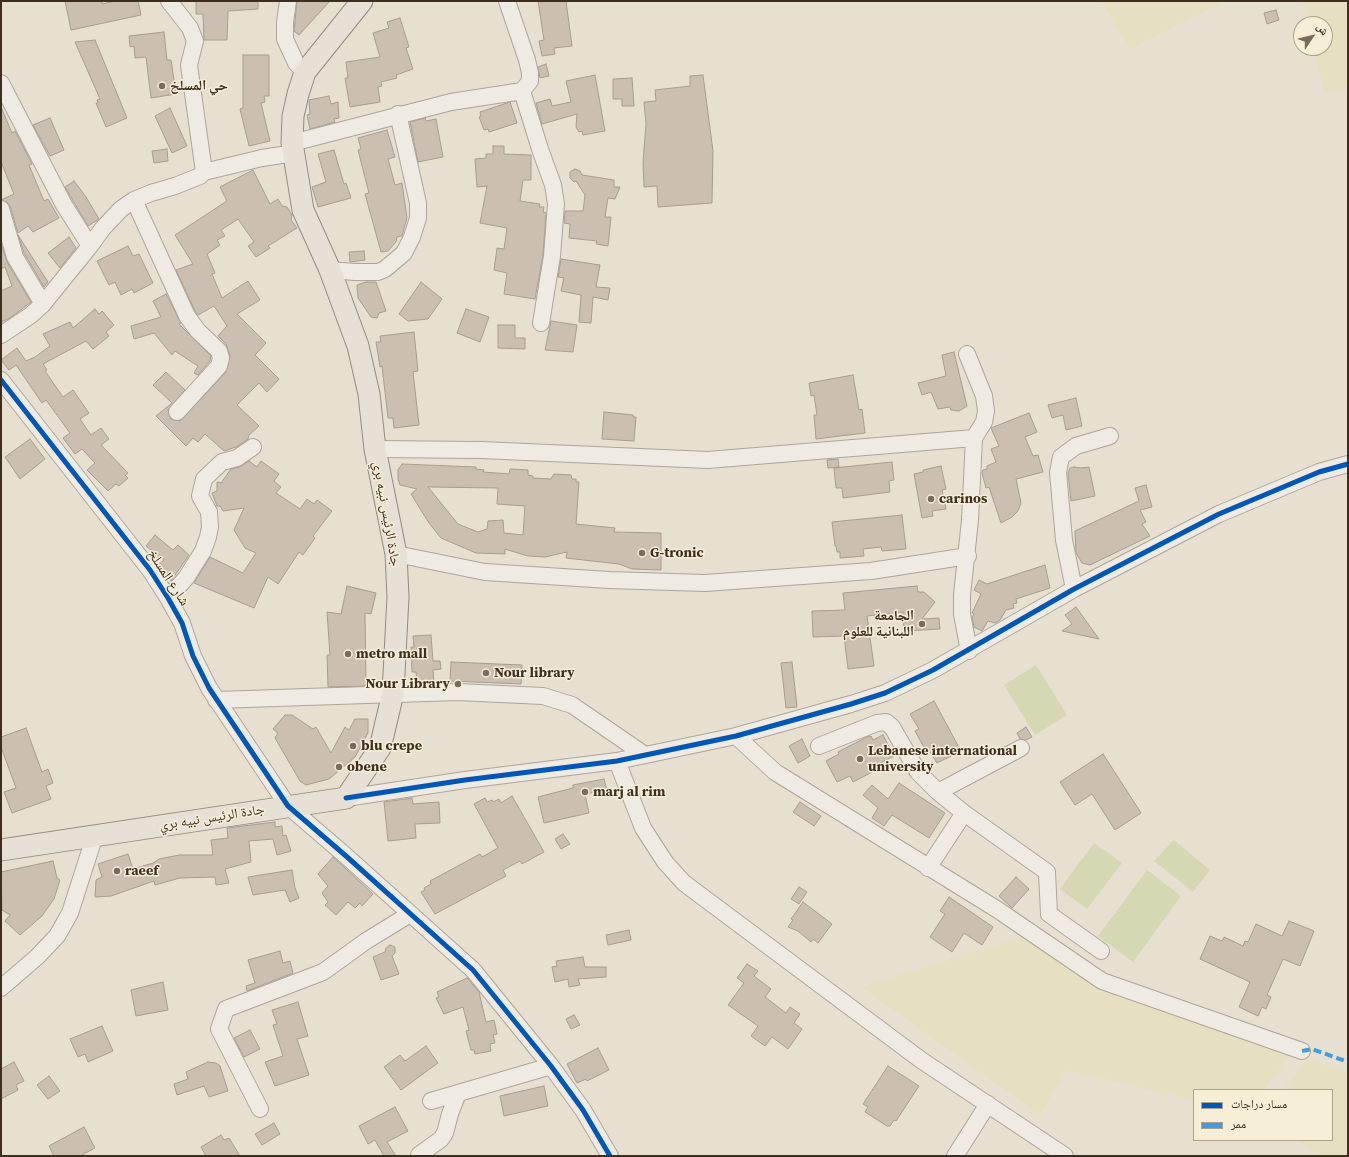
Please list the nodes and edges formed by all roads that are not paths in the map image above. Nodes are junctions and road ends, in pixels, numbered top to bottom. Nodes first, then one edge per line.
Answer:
1 (169, 1) edge
2 (288, 1) edge
3 (362, 1) edge
4 (507, 1) edge
5 (305, 72) junction
6 (1, 83) edge
7 (522, 91) junction
8 (398, 114) junction
9 (293, 148) junction
10 (204, 172) junction
11 (134, 200) junction
12 (1, 209) edge
13 (90, 246) junction
14 (330, 270) junction
15 (43, 304) junction
16 (541, 323) dead end
17 (1, 335) edge
18 (967, 354) dead end
19 (1, 380) edge
20 (177, 412) dead end
21 (1110, 436) dead end
22 (974, 438) junction
23 (253, 447) dead end
24 (375, 449) junction
25 (1348, 464) edge
26 (396, 554) junction
27 (968, 556) junction
28 (1074, 589) junction
29 (168, 598) junction
30 (969, 651) junction
31 (393, 693) junction
32 (216, 700) junction
33 (736, 736) junction
34 (819, 746) dead end
35 (1021, 748) dead end
36 (645, 755) junction
37 (617, 761) junction
38 (938, 792) junction
39 (346, 798) junction
40 (288, 806) junction
41 (964, 813) junction
42 (95, 835) junction
43 (1, 850) edge
44 (928, 868) junction
45 (410, 914) junction
46 (1101, 951) dead end
47 (1, 988) edge
48 (1302, 1050) dead end
49 (551, 1066) junction
50 (458, 1093) junction
51 (431, 1101) dead end
52 (988, 1104) junction
53 (260, 1109) dead end
54 (419, 1155) dead end
55 (610, 1156) edge
56 (955, 1156) edge
57 (1065, 1156) edge

1 - 10 street
2 - 5 street
3 - 5 main road, جادة الرئيس نبيه بري
4 - 7 street
5 - 9 main road, جادة الرئيس نبيه بري
6 - 13 street
7 - 8 street
7 - 16 street
8 - 9 street
8 - 14 street
9 - 10 street
9 - 14 main road, جادة الرئيس نبيه بري
10 - 11 street
11 - 13 street
11 - 20 street
12 - 15 street
13 - 15 street
14 - 24 main road, جادة الرئيس نبيه بري
15 - 17 street
18 - 22 street
19 - 29 street, شارع المسلخ
21 - 28 street
22 - 24 street
22 - 27 street
23 - 29 street
24 - 26 main road, جادة الرئيس نبيه بري
25 - 28 street
26 - 27 street
26 - 31 main road, جادة الرئيس نبيه بري
27 - 30 street
28 - 30 street
29 - 32 street, شارع المسلخ
30 - 33 street
31 - 32 street
31 - 36 street
31 - 39 main road, جادة الرئيس نبيه بري
32 - 40 street, شارع المسلخ
33 - 36 street
33 - 44 street
34 - 38 street
35 - 38 street
36 - 37 street
37 - 39 street
37 - 52 street
38 - 41 street
39 - 40 main road, جادة الرئيس نبيه بري
40 - 42 main road, جادة الرئيس نبيه بري
40 - 45 street, شارع المسلخ
41 - 44 street
41 - 46 street
42 - 43 main road, جادة الرئيس نبيه بري
42 - 47 street
44 - 48 street
45 - 49 street, شارع المسلخ
45 - 53 street
49 - 50 street
49 - 55 street, شارع المسلخ
50 - 51 street
50 - 54 street
52 - 56 street
52 - 57 street

